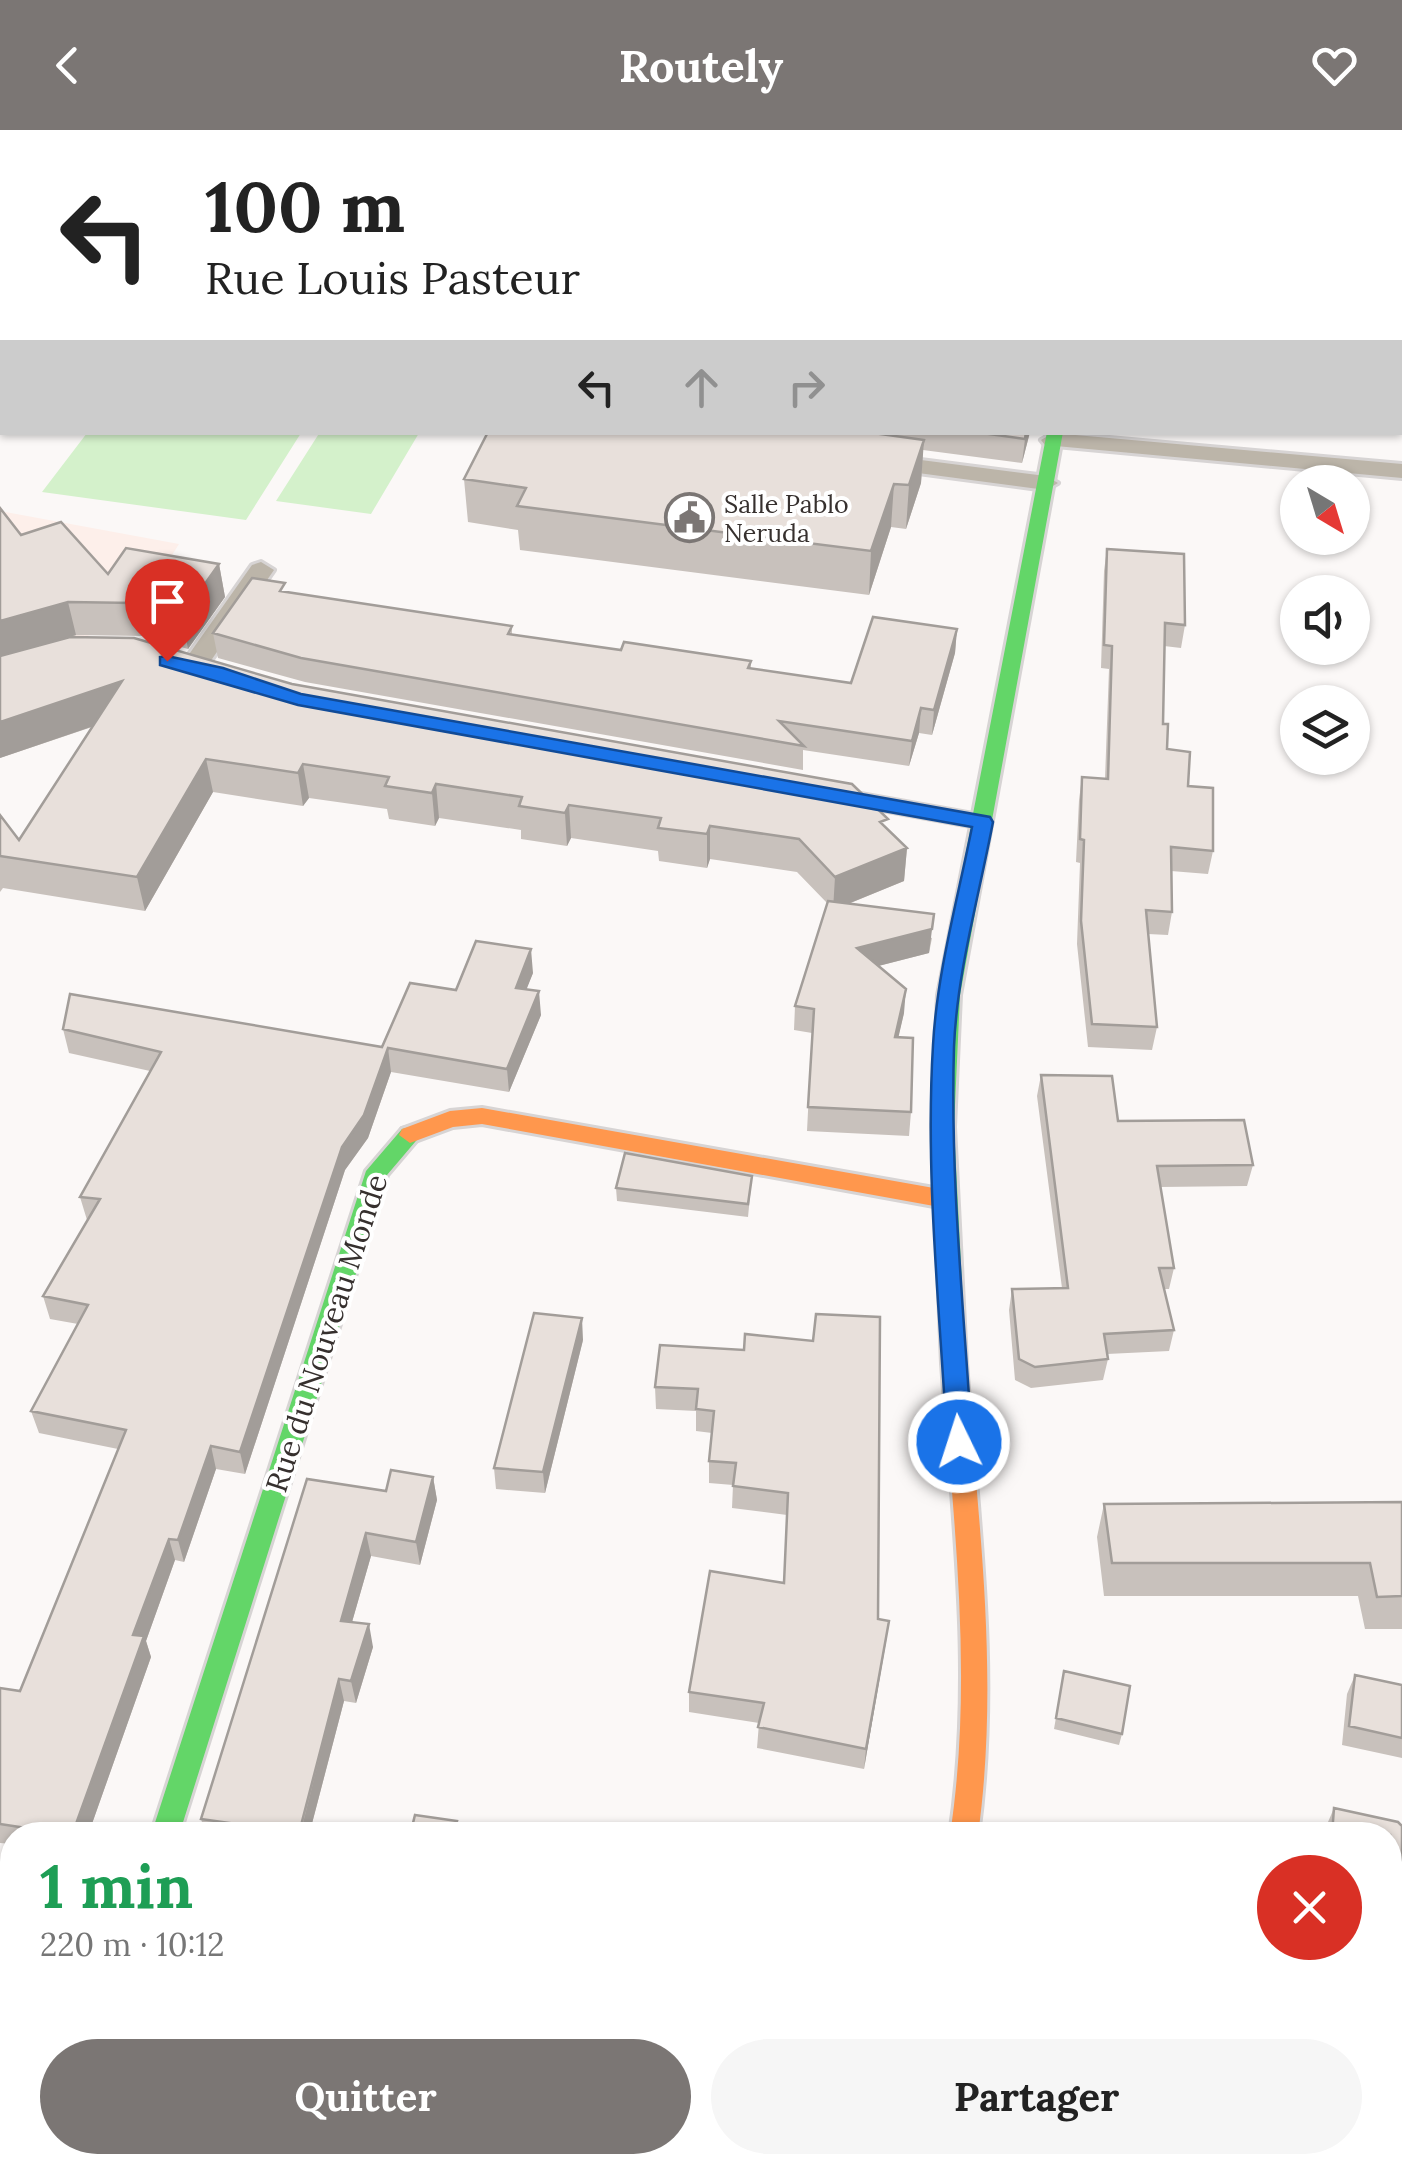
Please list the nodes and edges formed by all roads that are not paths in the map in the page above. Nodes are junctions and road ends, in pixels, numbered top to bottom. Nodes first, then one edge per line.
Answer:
1 (1054, 436) edge
2 (852, 458) edge
3 (1402, 471) edge
4 (1046, 483) junction
5 (261, 570) dead end
6 (196, 667) edge
7 (772, 784) edge
8 (983, 822) junction
9 (946, 1199) junction
10 (168, 1822) edge
11 (966, 1822) edge

1 - 3 lane
1 - 4 street
2 - 4 lane
4 - 8 street
5 - 6 lane
7 - 8 street
8 - 9 street
9 - 10 street, Rue du Nouveau Monde
9 - 11 street

